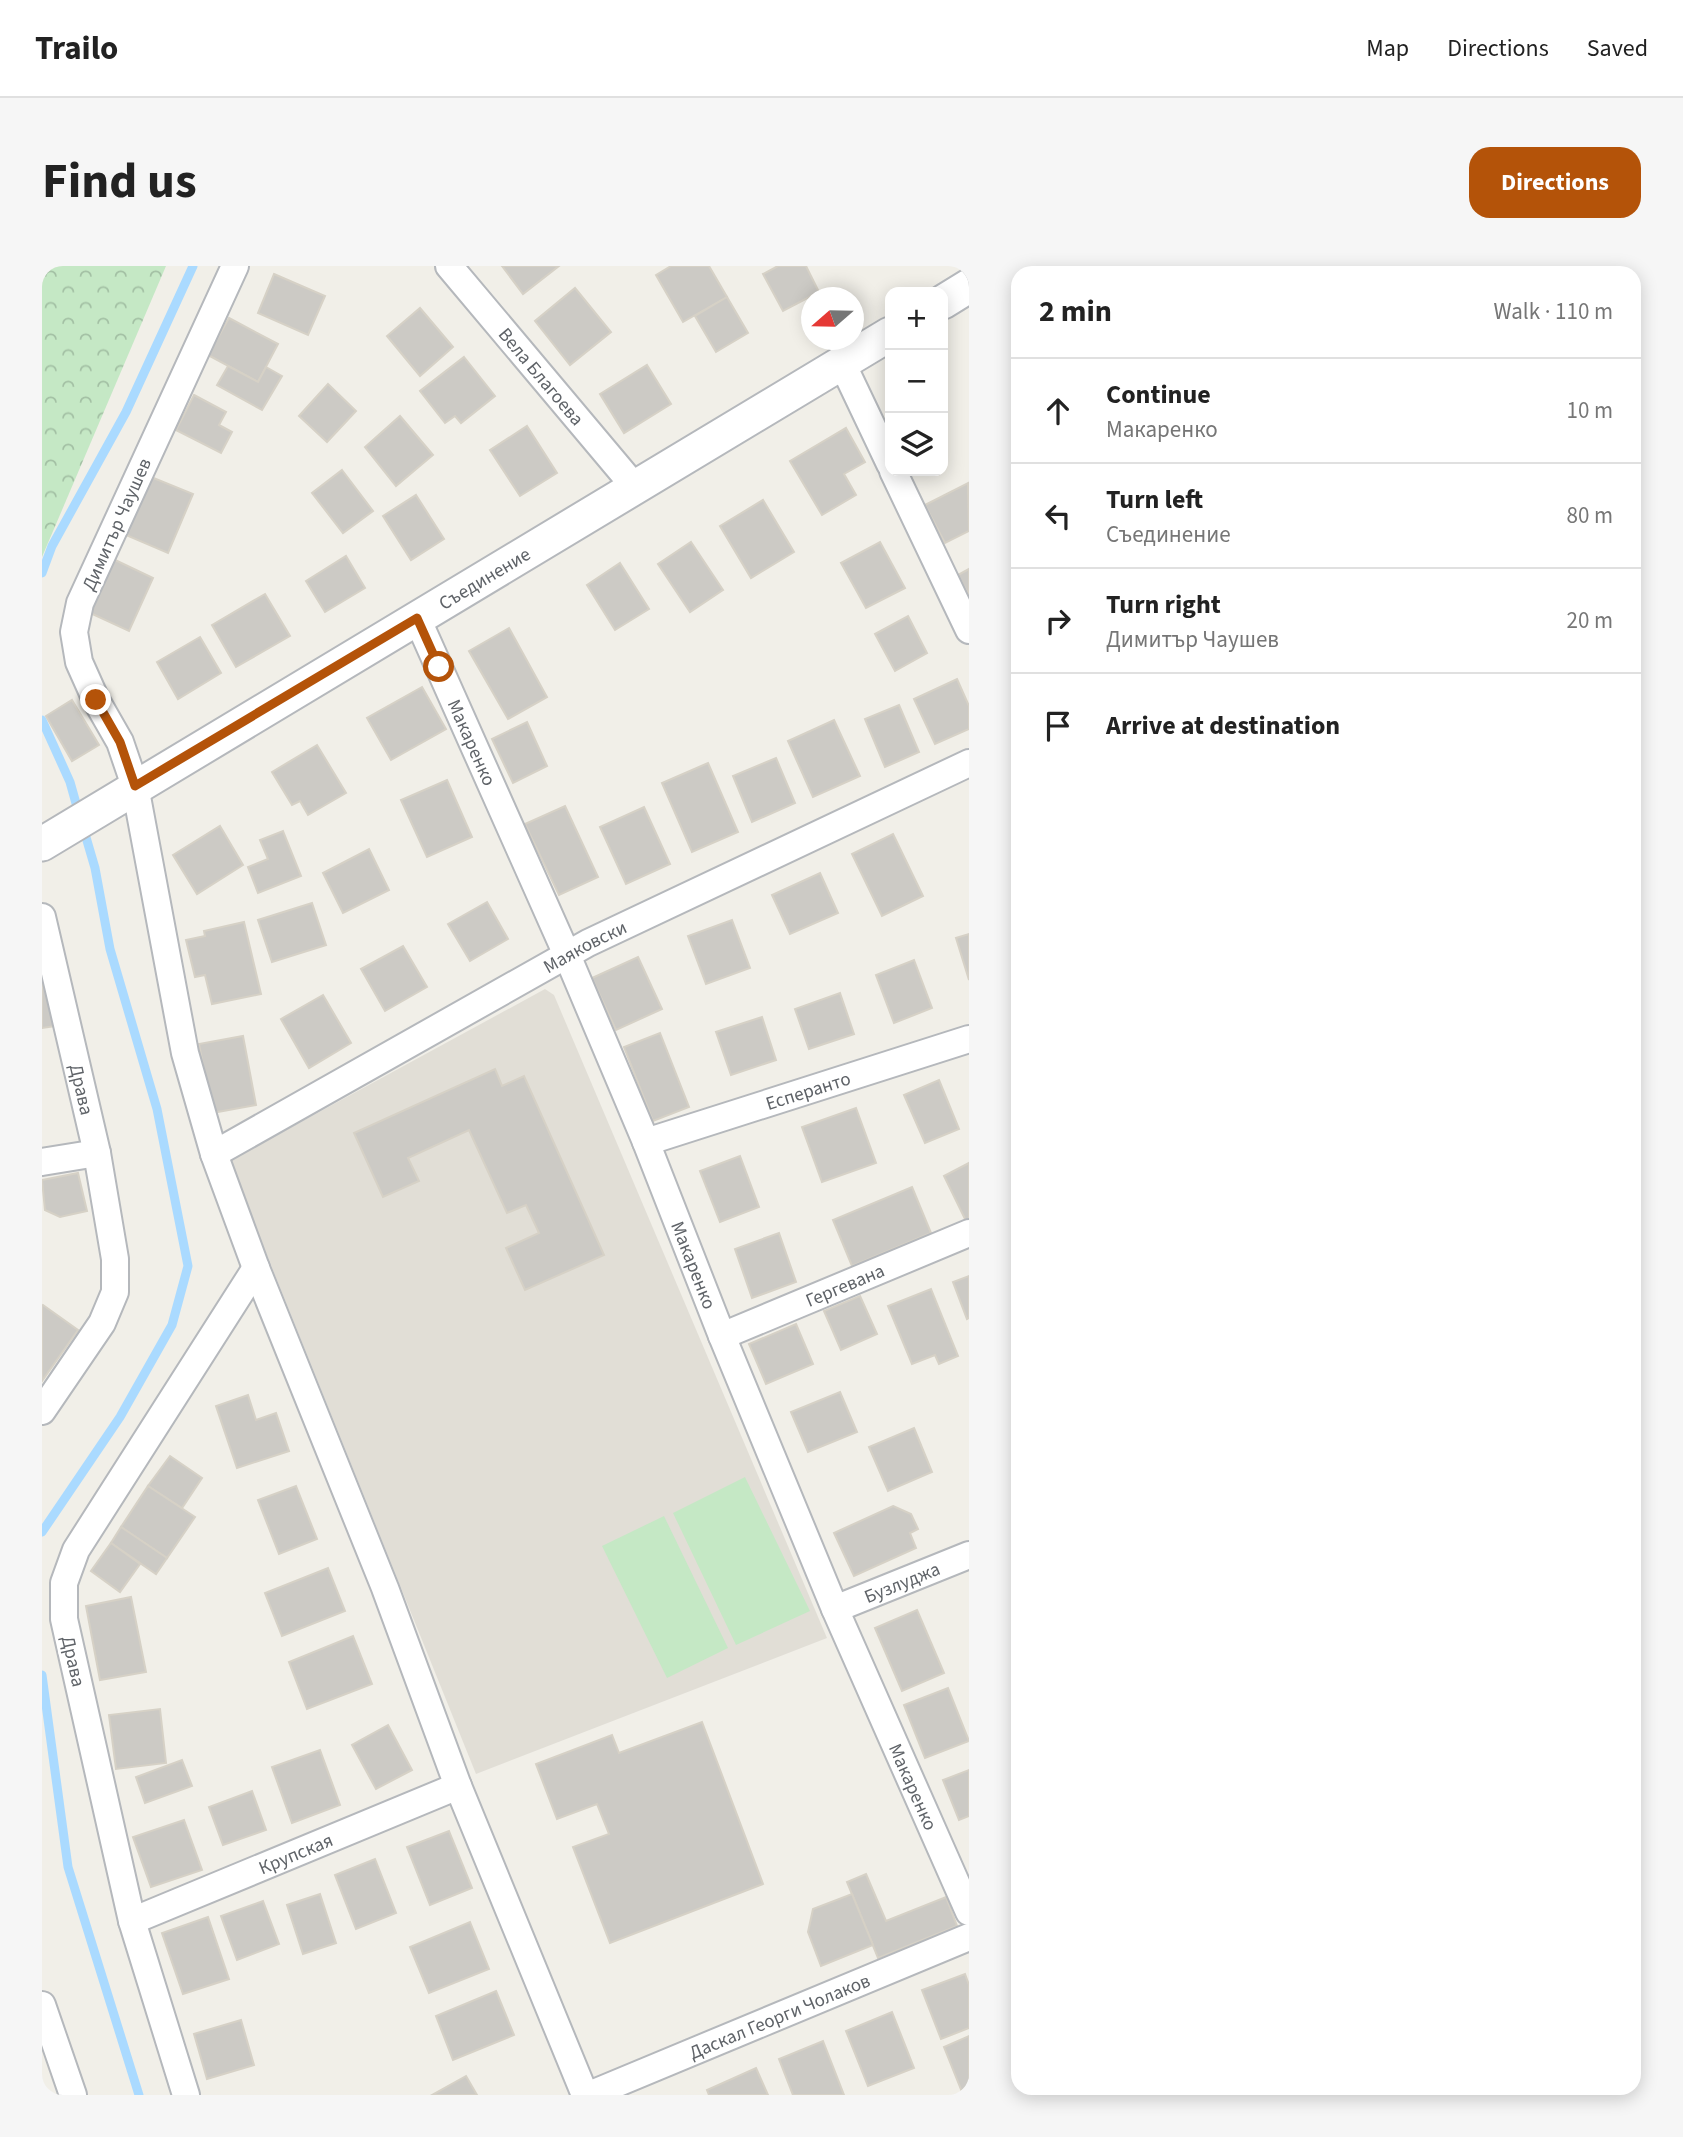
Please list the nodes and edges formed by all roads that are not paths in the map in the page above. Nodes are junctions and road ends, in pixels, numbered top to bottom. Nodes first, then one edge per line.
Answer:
1 (235, 266) edge
2 (449, 266) edge
3 (969, 286) edge
4 (948, 299) edge
5 (885, 337) edge
6 (842, 363) junction
7 (885, 453) edge
8 (895, 476) edge
9 (634, 486) junction
10 (417, 618) junction
11 (969, 630) edge
12 (969, 763) edge
13 (135, 786) junction
14 (42, 844) edge
15 (42, 917) edge
16 (567, 955) junction
17 (969, 1039) edge
18 (646, 1142) junction
19 (97, 1153) junction
20 (215, 1154) junction
21 (42, 1162) edge
22 (969, 1233) edge
23 (256, 1268) junction
24 (722, 1336) junction
25 (42, 1411) edge
26 (969, 1555) edge
27 (835, 1609) junction
28 (458, 1786) junction
29 (969, 1912) edge
30 (132, 1921) junction
31 (969, 1937) edge
32 (42, 2005) edge
33 (74, 2095) edge
34 (186, 2095) edge
35 (587, 2095) edge

1 - 13 street, Димитър Чаушев
2 - 9 street, Вела Благоева
3 - 4 street
5 - 6 street, Съединение
6 - 7 street
6 - 9 street, Съединение
8 - 11 street
9 - 10 street, Съединение
10 - 13 street, Съединение
10 - 16 street, Макаренко
12 - 16 street, Маяковски
13 - 14 street, Съединение
13 - 20 street, Димитър Чаушев
15 - 19 street, Драва
16 - 18 street, Макаренко
16 - 20 street, Маяковски
17 - 18 street, Есперанто
18 - 24 street, Макаренко
19 - 21 street
19 - 25 street, Драва
20 - 23 street, Димитър Чаушев
22 - 24 street, Гергевана
23 - 28 street, Димитър Чаушев
23 - 30 street, Драва
24 - 27 street, Макаренко
26 - 27 street, Бузлуджа
27 - 29 street, Макаренко
28 - 30 street, Крупская
28 - 35 street, Димитър Чаушев
30 - 34 street, Драва
31 - 35 street, Даскал Георги Чолаков
32 - 33 street

